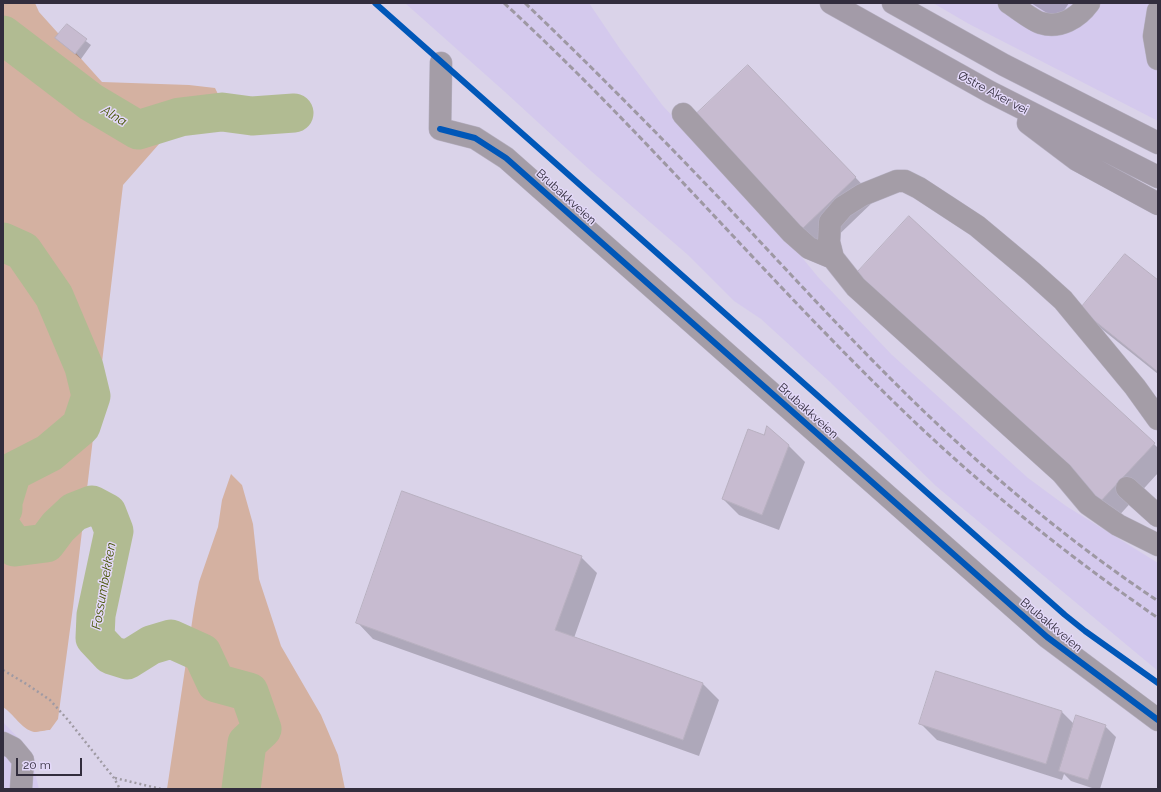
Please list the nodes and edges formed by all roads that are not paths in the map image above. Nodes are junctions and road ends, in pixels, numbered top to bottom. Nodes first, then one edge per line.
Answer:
1 (831, 3) edge
2 (893, 3) edge
3 (1009, 3) edge
4 (1089, 3) edge
5 (1158, 11) edge
6 (1158, 59) edge
7 (441, 62) dead end
8 (990, 92) junction
9 (683, 114) dead end
10 (1158, 143) edge
11 (1158, 177) edge
12 (1158, 204) edge
13 (833, 258) junction
14 (1158, 419) edge
15 (1127, 488) dead end
16 (1158, 516) edge
17 (1158, 545) edge
18 (1158, 720) edge
19 (3, 743) edge
20 (21, 789) edge

1 - 8 highway, Østre Aker vei
2 - 10 highway
3 - 4 street
5 - 6 street
7 - 18 street, Brubakkveien
8 - 11 highway, Østre Aker vei
8 - 12 highway
9 - 13 street
13 - 14 street
13 - 17 street
15 - 16 street
19 - 20 street

